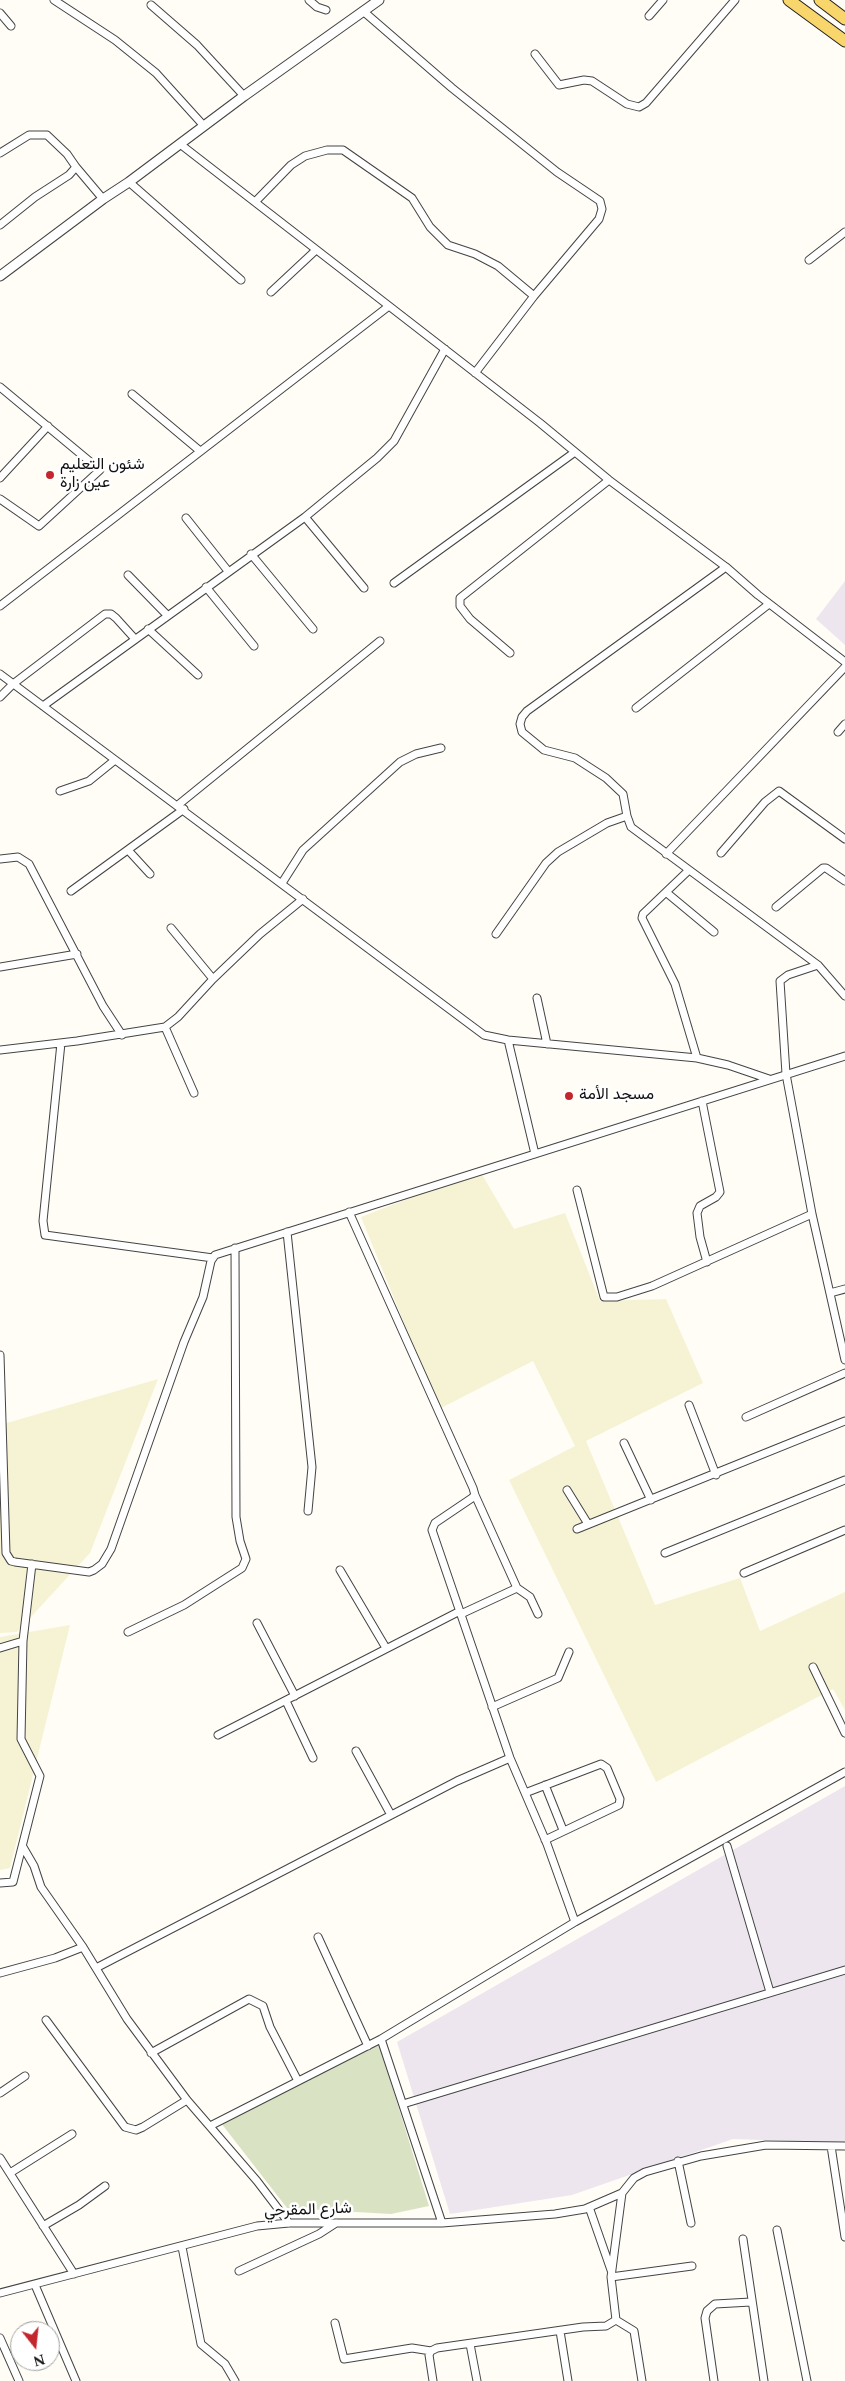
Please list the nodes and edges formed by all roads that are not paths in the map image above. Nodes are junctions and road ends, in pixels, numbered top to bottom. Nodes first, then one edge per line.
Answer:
1 (54, 0) edge
2 (309, 0) edge
3 (379, 0) edge
4 (663, 0) edge
5 (735, 0) edge
6 (789, 0) edge
7 (820, 0) edge
8 (150, 5) dead end
9 (326, 10) dead end
10 (363, 12) junction
11 (0, 13) edge
12 (649, 16) dead end
13 (845, 19) edge
14 (11, 26) dead end
15 (845, 41) edge
16 (535, 54) dead end
17 (244, 96) junction
18 (204, 126) junction
19 (180, 144) junction
20 (0, 153) edge
21 (76, 167) junction
22 (129, 182) junction
23 (102, 199) junction
24 (255, 202) junction
25 (0, 225) edge
26 (845, 232) edge
27 (316, 250) junction
28 (809, 260) dead end
29 (0, 276) edge
30 (241, 280) dead end
31 (271, 292) dead end
32 (534, 296) junction
33 (389, 306) junction
34 (445, 349) junction
35 (475, 373) junction
36 (0, 387) edge
37 (132, 394) dead end
38 (48, 426) junction
39 (200, 451) junction
40 (575, 452) junction
41 (0, 478) edge
42 (609, 480) junction
43 (0, 499) edge
44 (305, 517) junction
45 (186, 518) dead end
46 (250, 554) junction
47 (726, 567) junction
48 (228, 571) junction
49 (128, 575) dead end
50 (394, 583) dead end
51 (206, 587) junction
52 (364, 588) dead end
53 (769, 604) junction
54 (0, 606) edge
55 (167, 616) junction
56 (148, 629) junction
57 (313, 629) dead end
58 (134, 639) junction
59 (380, 641) dead end
60 (254, 646) dead end
61 (510, 653) dead end
62 (845, 662) edge
63 (845, 667) edge
64 (0, 674) edge
65 (198, 675) dead end
66 (13, 684) junction
67 (0, 697) edge
68 (44, 706) junction
69 (636, 708) dead end
70 (845, 724) edge
71 (838, 732) dead end
72 (441, 748) dead end
73 (114, 760) junction
74 (60, 791) dead end
75 (181, 807) junction
76 (626, 816) junction
77 (845, 839) edge
78 (128, 850) junction
79 (721, 853) dead end
80 (666, 854) junction
81 (0, 858) edge
82 (689, 870) junction
83 (150, 874) dead end
84 (845, 881) edge
85 (282, 883) junction
86 (71, 891) dead end
87 (667, 893) junction
88 (302, 899) junction
89 (776, 907) dead end
90 (171, 928) dead end
91 (714, 932) dead end
92 (496, 934) dead end
93 (77, 954) junction
94 (818, 965) junction
95 (0, 967) edge
96 (213, 979) junction
97 (845, 996) edge
98 (537, 998) dead end
99 (165, 1027) junction
100 (122, 1035) junction
101 (508, 1040) junction
102 (61, 1043) junction
103 (547, 1044) junction
104 (0, 1050) edge
105 (845, 1056) edge
106 (697, 1058) junction
107 (786, 1074) junction
108 (770, 1079) junction
109 (194, 1094) dead end
110 (702, 1101) junction
111 (535, 1154) junction
112 (577, 1190) dead end
113 (349, 1212) junction
114 (812, 1214) junction
115 (287, 1232) junction
116 (235, 1248) junction
117 (213, 1258) junction
118 (706, 1262) junction
119 (845, 1289) edge
120 (830, 1293) junction
121 (0, 1355) edge
122 (845, 1360) edge
123 (845, 1373) edge
124 (689, 1405) dead end
125 (746, 1417) dead end
126 (845, 1421) edge
127 (624, 1443) dead end
128 (716, 1475) junction
129 (845, 1480) edge
130 (567, 1490) dead end
131 (475, 1495) junction
132 (651, 1500) junction
133 (308, 1511) dead end
134 (588, 1524) junction
135 (577, 1528) dead end
136 (845, 1530) edge
137 (665, 1553) dead end
138 (32, 1564) junction
139 (340, 1570) dead end
140 (744, 1573) dead end
141 (517, 1588) junction
142 (460, 1612) junction
143 (538, 1614) dead end
144 (257, 1623) dead end
145 (128, 1632) dead end
146 (23, 1641) junction
147 (0, 1648) edge
148 (386, 1648) junction
149 (569, 1652) dead end
150 (813, 1667) dead end
151 (295, 1696) junction
152 (286, 1701) junction
153 (492, 1707) junction
154 (845, 1733) edge
155 (218, 1735) dead end
156 (356, 1751) dead end
157 (313, 1758) dead end
158 (510, 1758) junction
159 (845, 1772) edge
160 (544, 1785) junction
161 (525, 1793) junction
162 (391, 1815) junction
163 (563, 1830) junction
164 (545, 1840) junction
165 (727, 1846) dead end
166 (22, 1847) junction
167 (0, 1883) edge
168 (575, 1922) junction
169 (318, 1937) dead end
170 (83, 1947) junction
171 (96, 1968) junction
172 (845, 1970) edge
173 (0, 1973) edge
174 (770, 1992) junction
175 (46, 2020) dead end
176 (381, 2039) junction
177 (368, 2046) junction
178 (151, 2053) junction
179 (25, 2076) dead end
180 (298, 2081) junction
181 (0, 2093) edge
182 (187, 2100) junction
183 (403, 2104) junction
184 (210, 2126) junction
185 (72, 2134) dead end
186 (831, 2146) junction
187 (845, 2146) edge
188 (0, 2158) edge
189 (678, 2162) junction
190 (10, 2173) junction
191 (105, 2186) dead end
192 (622, 2193) junction
193 (590, 2207) junction
194 (289, 2223) junction
195 (337, 2223) junction
196 (442, 2223) junction
197 (692, 2223) dead end
198 (43, 2226) junction
199 (777, 2230) dead end
200 (845, 2237) edge
201 (743, 2238) dead end
202 (182, 2246) junction
203 (692, 2266) dead end
204 (239, 2271) dead end
205 (74, 2274) junction
206 (612, 2275) junction
207 (35, 2285) junction
208 (0, 2293) edge
209 (751, 2302) junction
210 (616, 2320) junction
211 (335, 2323) dead end
212 (560, 2331) junction
213 (0, 2338) edge
214 (470, 2344) junction
215 (430, 2351) junction
216 (19, 2381) edge
217 (76, 2381) edge
218 (235, 2381) edge
219 (433, 2381) edge
220 (477, 2381) edge
221 (568, 2381) edge
222 (642, 2381) edge
223 (714, 2381) edge
224 (764, 2381) edge
225 (807, 2381) edge

1 - 18 street
2 - 9 street
3 - 10 street
4 - 12 street
5 - 16 street
6 - 15 main road
7 - 13 main road
8 - 17 street
10 - 17 street
10 - 32 street
11 - 14 street
17 - 18 street
18 - 19 street
19 - 22 street
19 - 24 street
20 - 21 street
21 - 23 street
21 - 25 street
22 - 23 street
22 - 30 street
23 - 29 street
24 - 27 street
24 - 32 street
26 - 28 street
27 - 31 street
27 - 33 street
32 - 35 street
33 - 34 street
33 - 39 street
34 - 35 street
34 - 44 street
35 - 40 street
36 - 38 street
37 - 39 street
38 - 41 street
38 - 43 street
39 - 54 street
40 - 42 street
40 - 50 street
42 - 47 street
42 - 61 street
44 - 46 street
44 - 52 street
45 - 48 street
46 - 48 street
46 - 57 street
47 - 53 street
47 - 76 street
48 - 51 street
49 - 55 street
51 - 55 street
51 - 60 street
53 - 62 street
53 - 69 street
55 - 56 street
56 - 58 street
56 - 65 street
58 - 66 street
58 - 68 street
59 - 75 street
63 - 80 street
64 - 66 street
66 - 67 street
66 - 68 street
68 - 73 street
70 - 71 street
72 - 85 street
73 - 74 street
73 - 75 street
75 - 78 street
75 - 85 street
76 - 80 street
76 - 92 street
77 - 79 street
78 - 83 street
78 - 86 street
80 - 82 street
81 - 93 street
82 - 87 street
82 - 94 street
84 - 89 street
85 - 88 street
87 - 91 street
87 - 106 street
88 - 96 street
88 - 101 street
90 - 96 street
93 - 95 street
93 - 100 street
94 - 97 street
94 - 107 street
96 - 99 street
98 - 103 street
99 - 100 street
99 - 109 street
100 - 102 street
101 - 103 street
101 - 111 street
102 - 104 street
102 - 117 street
103 - 106 street
105 - 107 street
106 - 108 street
107 - 108 street
107 - 114 street
108 - 110 street
110 - 111 street
110 - 118 street
111 - 113 street
112 - 118 street
113 - 115 street
113 - 131 street
114 - 118 street
114 - 120 street
115 - 116 street
115 - 133 street
116 - 117 street
116 - 145 street
117 - 138 street
119 - 120 street
120 - 122 street
121 - 138 street
123 - 125 street
124 - 128 street
126 - 128 street
127 - 132 street
128 - 132 street
129 - 137 street
130 - 134 street
131 - 141 street
131 - 142 street
132 - 134 street
134 - 135 street
136 - 140 street
138 - 146 street
139 - 148 street
141 - 142 street
141 - 143 street
142 - 148 street
142 - 153 street
144 - 151 street
146 - 147 street
146 - 166 street
148 - 151 street
149 - 153 street
150 - 154 street
151 - 152 street
152 - 155 street
152 - 157 street
153 - 158 street
156 - 162 street
158 - 161 street
158 - 162 street
159 - 168 street
160 - 161 street
160 - 163 street
160 - 163 street
161 - 164 street
162 - 171 street
163 - 164 street
164 - 168 street
165 - 174 street
166 - 167 street
166 - 170 street
168 - 176 street
169 - 177 street
170 - 171 street
170 - 173 street
171 - 178 street
172 - 174 street
174 - 183 street
175 - 182 street
176 - 177 street
176 - 183 street
177 - 180 street
178 - 180 street
178 - 182 street
179 - 181 street
180 - 184 street
182 - 184 street
183 - 196 street
184 - 194 street
185 - 190 street
186 - 187 street
186 - 189 street
186 - 200 street
188 - 190 street
189 - 192 street
189 - 197 street
190 - 198 street
191 - 198 street
192 - 193 street, شارع المقرحي
192 - 206 street
193 - 196 street, شارع المقرحي
193 - 206 street
194 - 195 street, شارع المقرحي
194 - 202 street, شارع المقرحي
195 - 196 street, شارع المقرحي
195 - 204 street
198 - 205 street
199 - 225 street
201 - 209 street
202 - 205 street, شارع المقرحي
202 - 218 street
203 - 206 street
205 - 207 street, شارع المقرحي
206 - 210 street
207 - 208 street, شارع المقرحي
207 - 217 street
209 - 223 street
209 - 224 street
210 - 212 street
210 - 222 street
211 - 215 street
212 - 214 street
212 - 221 street
213 - 216 street
214 - 215 street
214 - 220 street
215 - 219 street

